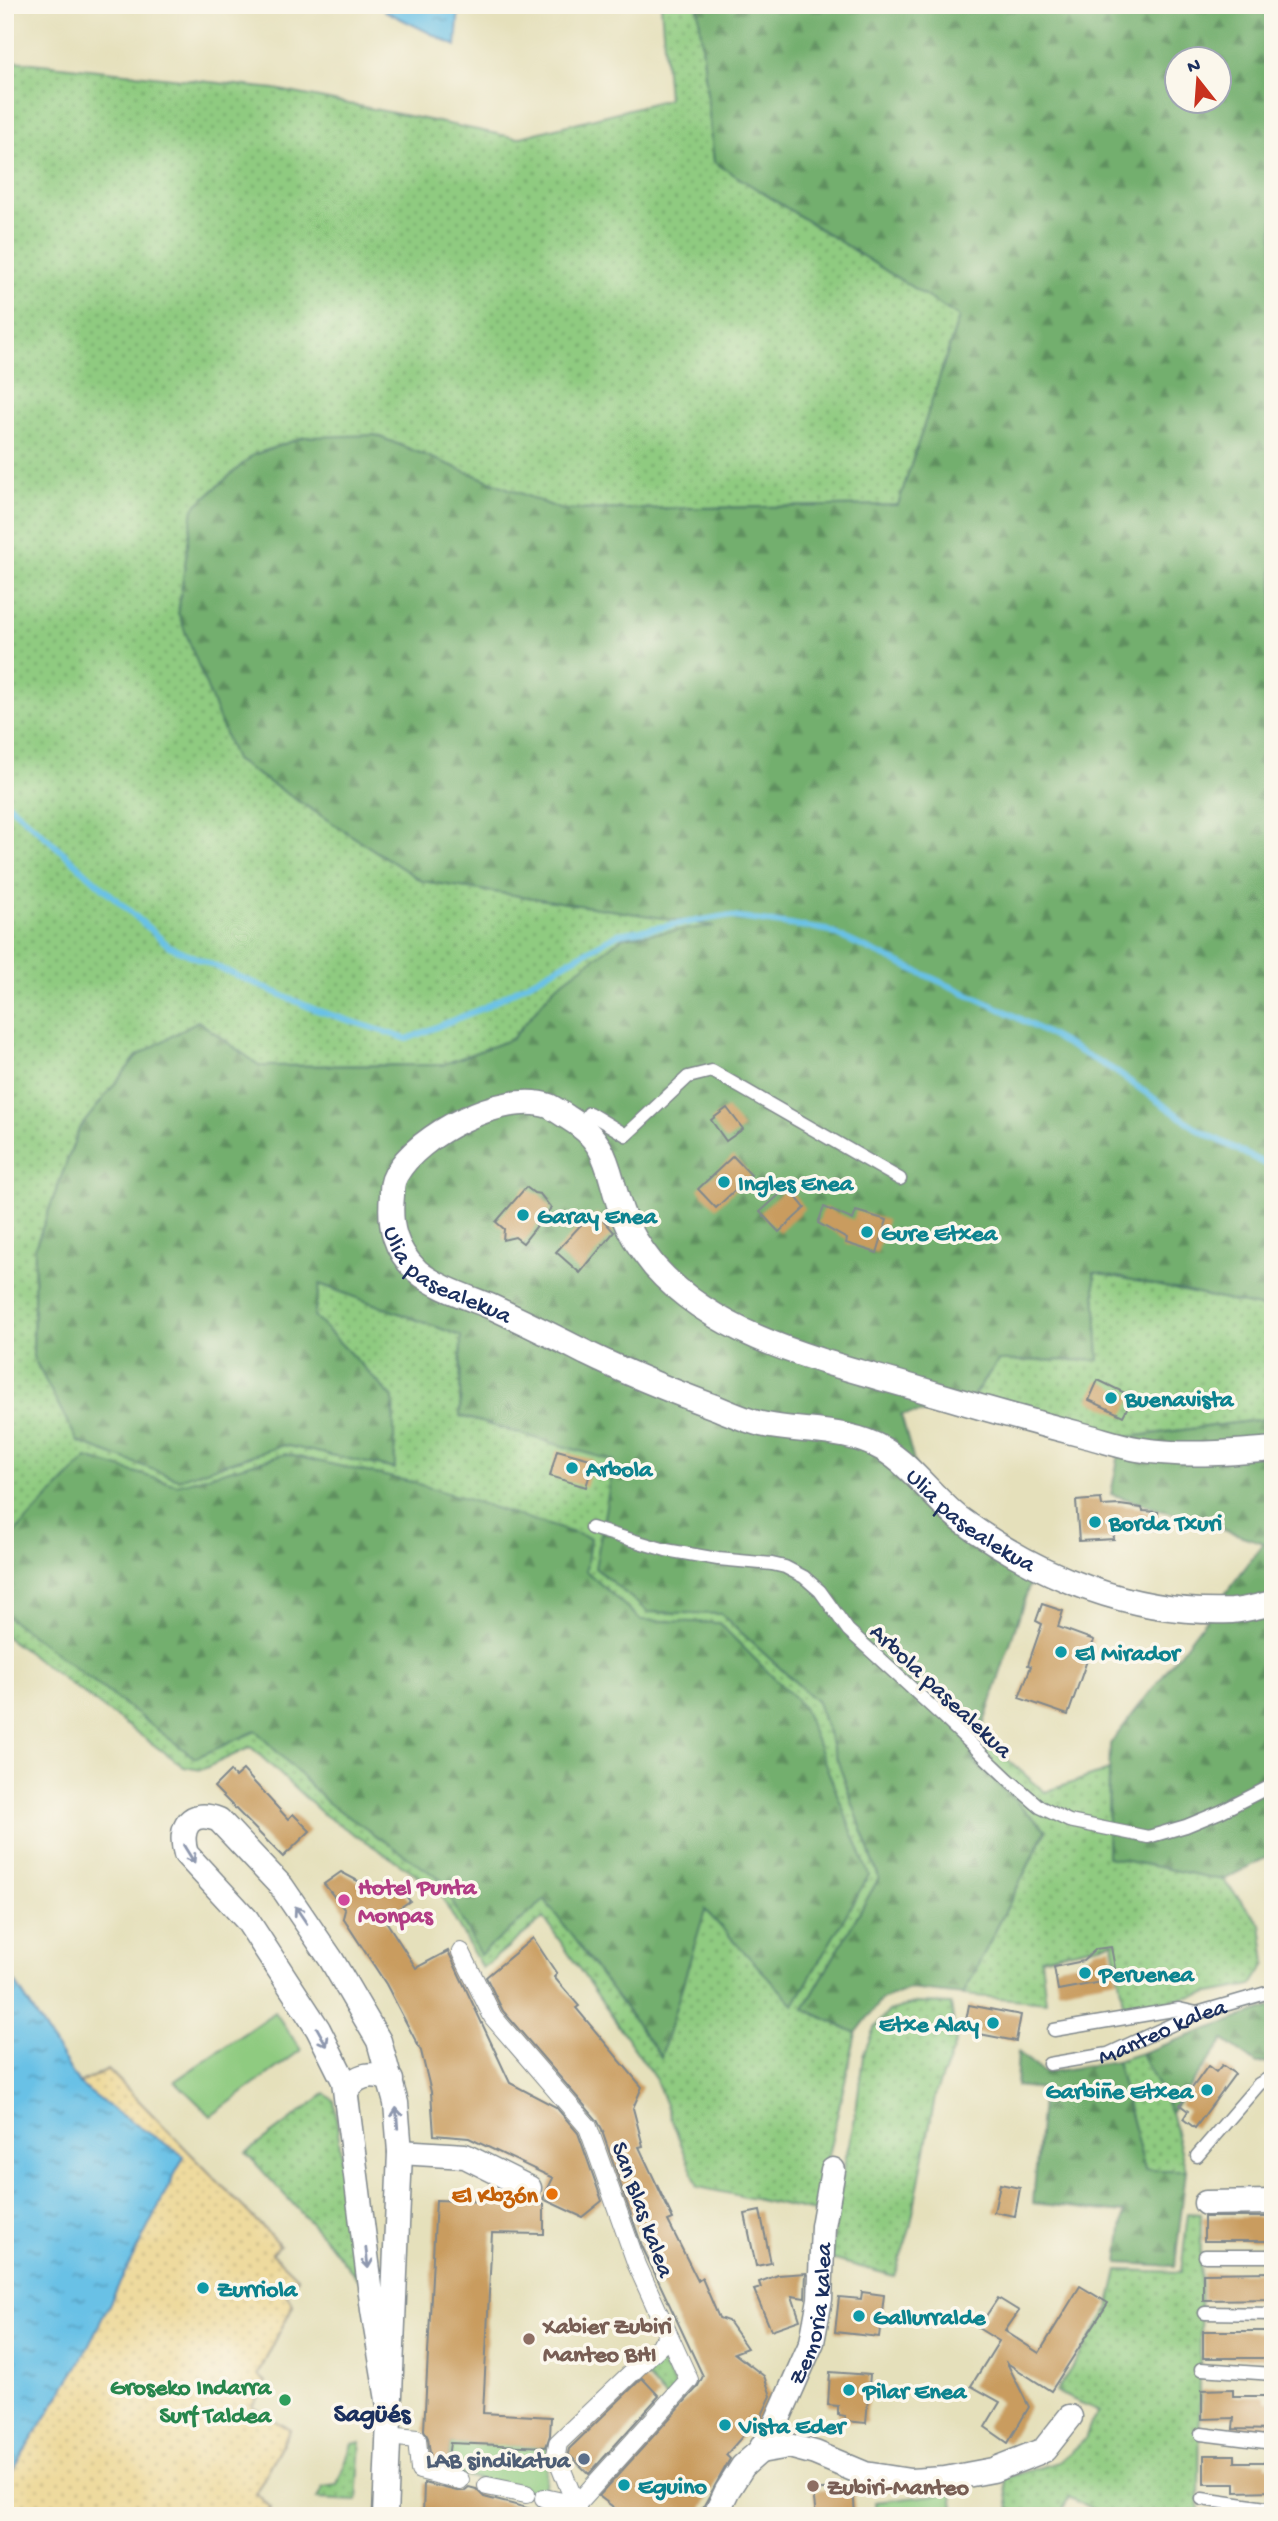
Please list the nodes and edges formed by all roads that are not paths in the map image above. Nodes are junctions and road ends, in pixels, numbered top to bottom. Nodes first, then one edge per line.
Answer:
1 (581, 1125) junction
2 (900, 1180) dead end
3 (1273, 1449) edge
4 (591, 1528) dead end
5 (1273, 1603) edge
6 (1273, 1785) edge
7 (461, 1952) dead end
8 (1273, 1992) edge
9 (1197, 2013) junction
10 (1054, 2030) dead end
11 (1049, 2064) dead end
12 (1273, 2076) edge
13 (391, 2080) junction
14 (346, 2092) junction
15 (400, 2152) junction
16 (1197, 2156) dead end
17 (833, 2169) dead end
18 (529, 2188) dead end
19 (1273, 2202) edge
20 (1206, 2203) dead end
21 (1205, 2256) dead end
22 (1273, 2256) edge
23 (1205, 2313) dead end
24 (1273, 2314) edge
25 (385, 2337) junction
26 (669, 2337) junction
27 (1201, 2370) dead end
28 (1273, 2374) edge
29 (1070, 2417) dead end
30 (1201, 2434) dead end
31 (388, 2436) junction
32 (1273, 2443) edge
33 (760, 2451) junction
34 (460, 2480) dead end
35 (487, 2486) dead end
36 (526, 2494) dead end
37 (544, 2498) dead end
38 (1202, 2499) dead end
39 (1273, 2509) edge
40 (578, 2510) edge
41 (385, 2516) edge
42 (717, 2516) edge

1 - 2 lane
1 - 3 street, Ulia pasealekua
1 - 5 street, Ulia pasealekua
4 - 6 lane, Arbola pasealekua
7 - 26 street, San Blas kalea
8 - 9 lane, Manteo kalea
9 - 10 lane
9 - 11 lane, Manteo kalea
12 - 16 lane
13 - 14 street
13 -> 14 street
15 -> 13 street
14 -> 25 street
15 - 18 street
15 - 25 street
17 - 33 street, Zemoria kalea
19 - 20 street
21 - 22 lane
23 - 24 lane
25 - 31 street
26 - 40 street, San Blas kalea
26 - 40 street
27 - 28 lane
29 - 33 street
30 - 32 lane
31 - 34 street
31 - 41 street
33 - 42 street, Zemoria kalea
35 - 36 street
37 - 40 street
38 - 39 lane

